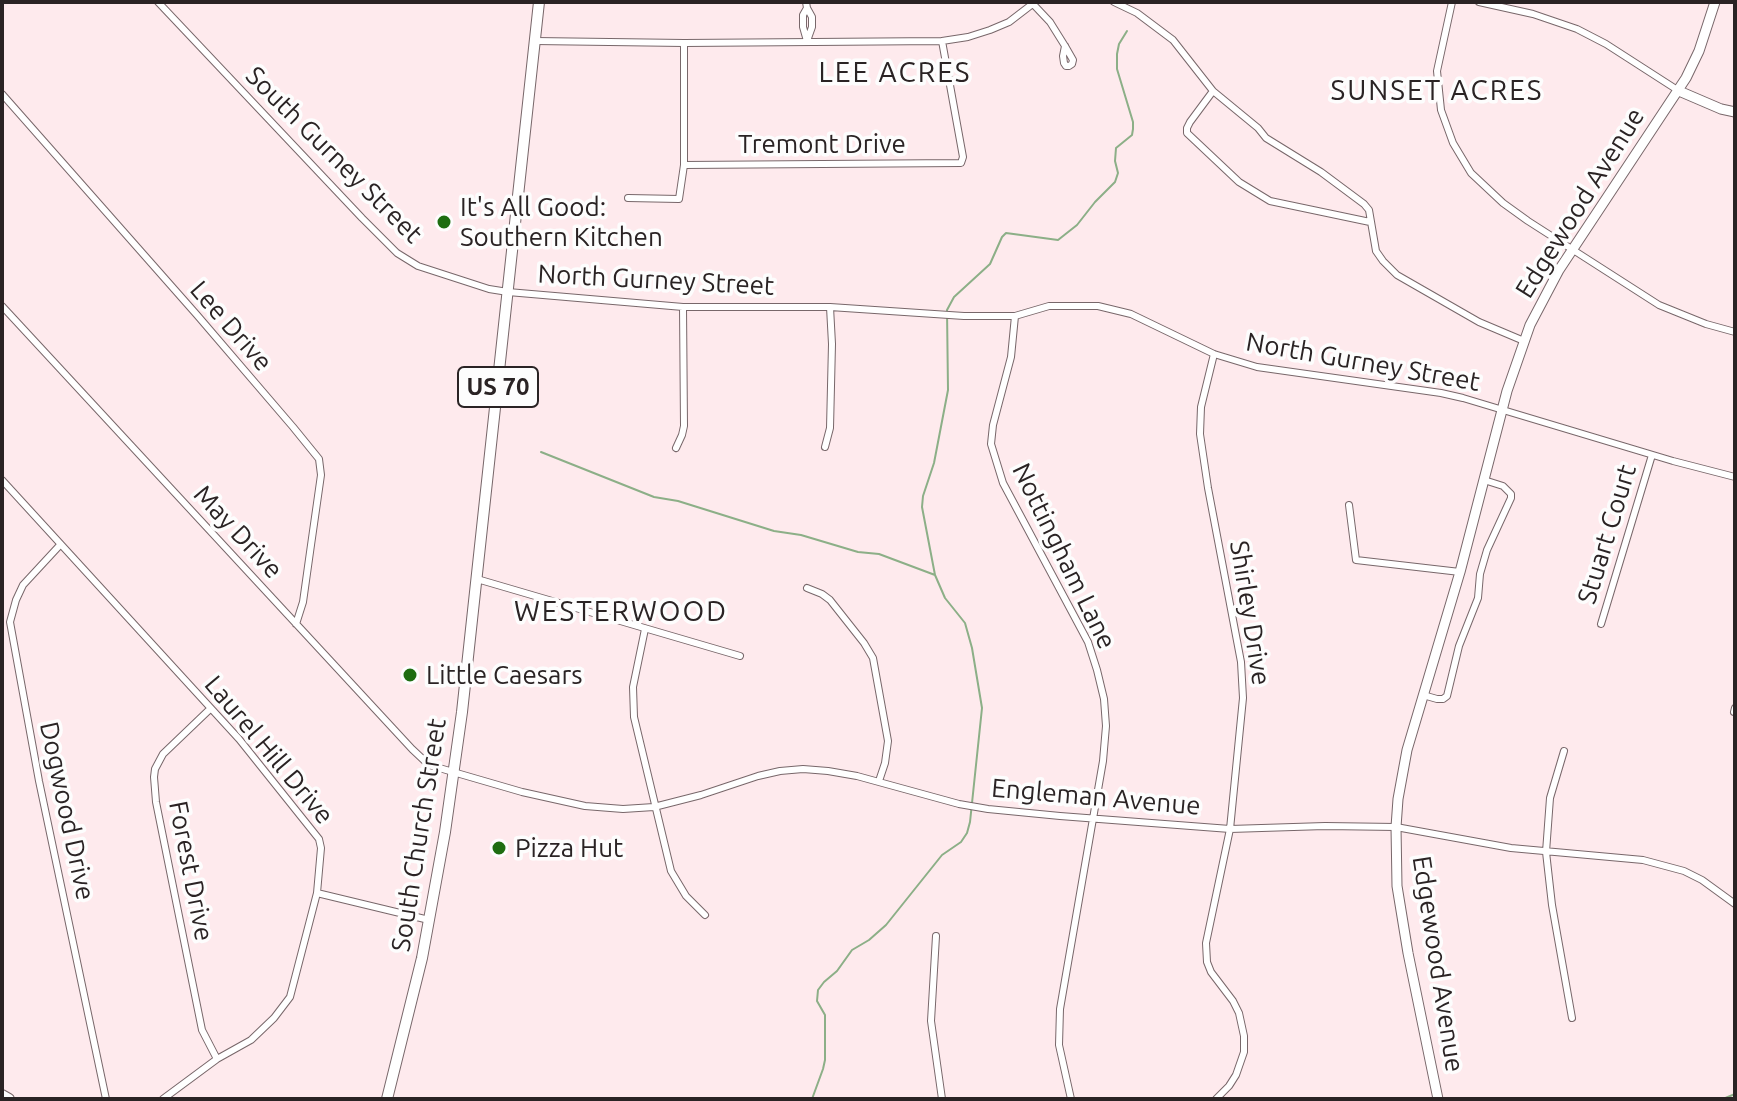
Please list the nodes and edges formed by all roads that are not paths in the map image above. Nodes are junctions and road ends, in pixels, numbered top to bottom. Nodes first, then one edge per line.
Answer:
1 (158, 2) edge
2 (539, 2) edge
3 (1114, 2) edge
4 (1452, 2) edge
5 (1479, 2) edge
6 (1715, 2) edge
7 (1034, 3) edge
8 (806, 5) edge
9 (535, 41) junction
10 (807, 41) junction
11 (942, 41) junction
12 (684, 43) junction
13 (1065, 46) dead end
14 (1213, 91) junction
15 (1679, 91) junction
16 (2, 94) edge
17 (1735, 112) edge
18 (684, 165) junction
19 (628, 198) dead end
20 (1370, 222) junction
21 (1573, 249) junction
22 (508, 292) junction
23 (2, 306) edge
24 (683, 307) junction
25 (830, 307) junction
26 (1015, 316) junction
27 (1735, 332) edge
28 (1524, 341) junction
29 (1214, 354) junction
30 (1503, 409) junction
31 (825, 447) dead end
32 (676, 448) dead end
33 (1652, 455) junction
34 (1735, 477) edge
35 (2, 480) edge
36 (1484, 480) junction
37 (1349, 505) dead end
38 (60, 545) junction
39 (1460, 572) junction
40 (477, 579) junction
41 (807, 588) dead end
42 (296, 624) junction
43 (1601, 624) dead end
44 (645, 629) junction
45 (740, 656) dead end
46 (1423, 695) junction
47 (210, 709) junction
48 (1564, 751) dead end
49 (454, 772) junction
50 (879, 781) junction
51 (654, 807) junction
52 (1094, 819) junction
53 (1396, 827) junction
54 (1230, 829) junction
55 (1546, 852) junction
56 (317, 893) junction
57 (1735, 904) edge
58 (705, 915) dead end
59 (429, 920) junction
60 (936, 936) dead end
61 (1572, 1018) dead end
62 (217, 1059) junction
63 (2, 1095) edge
64 (9, 1099) edge
65 (106, 1099) edge
66 (163, 1099) edge
67 (387, 1099) edge
68 (942, 1099) edge
69 (1071, 1099) edge
70 (1216, 1099) edge
71 (1438, 1099) edge

1 - 22 street, South Gurney Street
2 - 9 main road, South Church Street / US 70
3 - 14 street
4 - 21 street
5 - 15 street
6 - 15 street, Edgewood Avenue
7 - 11 street
7 - 13 street
8 - 10 street
9 - 12 street
9 - 22 main road, South Church Street / US 70
10 - 11 street
10 - 12 street
11 - 18 street, Tremont Drive
12 - 18 street
14 - 20 street
14 - 20 street
15 - 17 street
15 - 21 street, Edgewood Avenue
16 - 42 street, Lee Drive
18 - 19 street
20 - 28 street
21 - 27 street
21 - 28 street, Edgewood Avenue
22 - 24 street, North Gurney Street
22 - 40 main road, South Church Street / US 70
23 - 42 street, May Drive
24 - 25 street, North Gurney Street
24 - 32 street
25 - 26 street, North Gurney Street
25 - 31 street
26 - 29 street, North Gurney Street
26 - 52 street, Nottingham Lane
28 - 30 street, Edgewood Avenue
29 - 30 street, North Gurney Street
29 - 54 street, Shirley Drive
30 - 33 street, North Gurney Street
30 - 36 street, Edgewood Avenue
33 - 34 street, North Gurney Street
33 - 43 street, Stuart Court
35 - 38 street, Laurel Hill Drive
36 - 39 street, Edgewood Avenue
36 - 46 street
37 - 39 street
38 - 47 street, Laurel Hill Drive
38 - 65 street, Dogwood Drive
39 - 46 street, Edgewood Avenue
40 - 44 street
40 - 49 main road, South Church Street / US 70
41 - 50 street
42 - 49 street, May Drive
44 - 45 street
44 - 51 street
46 - 53 street, Edgewood Avenue
47 - 56 street, Laurel Hill Drive
47 - 62 street, Forest Drive
48 - 55 street
49 - 51 street, Engleman Avenue
49 - 59 main road, South Church Street / US 70
50 - 51 street, Engleman Avenue
50 - 52 street, Engleman Avenue
51 - 58 street
52 - 54 street, Engleman Avenue
52 - 69 street, Nottingham Lane
53 - 54 street, Engleman Avenue
53 - 55 street, Engleman Avenue
53 - 71 street, Edgewood Avenue
54 - 70 street, Shirley Drive
55 - 57 street, Engleman Avenue
55 - 61 street
56 - 59 street
56 - 62 street, Laurel Hill Drive
59 - 67 main road, South Church Street / US 70
60 - 68 street
62 - 66 street, Laurel Hill Drive
63 - 64 main road

